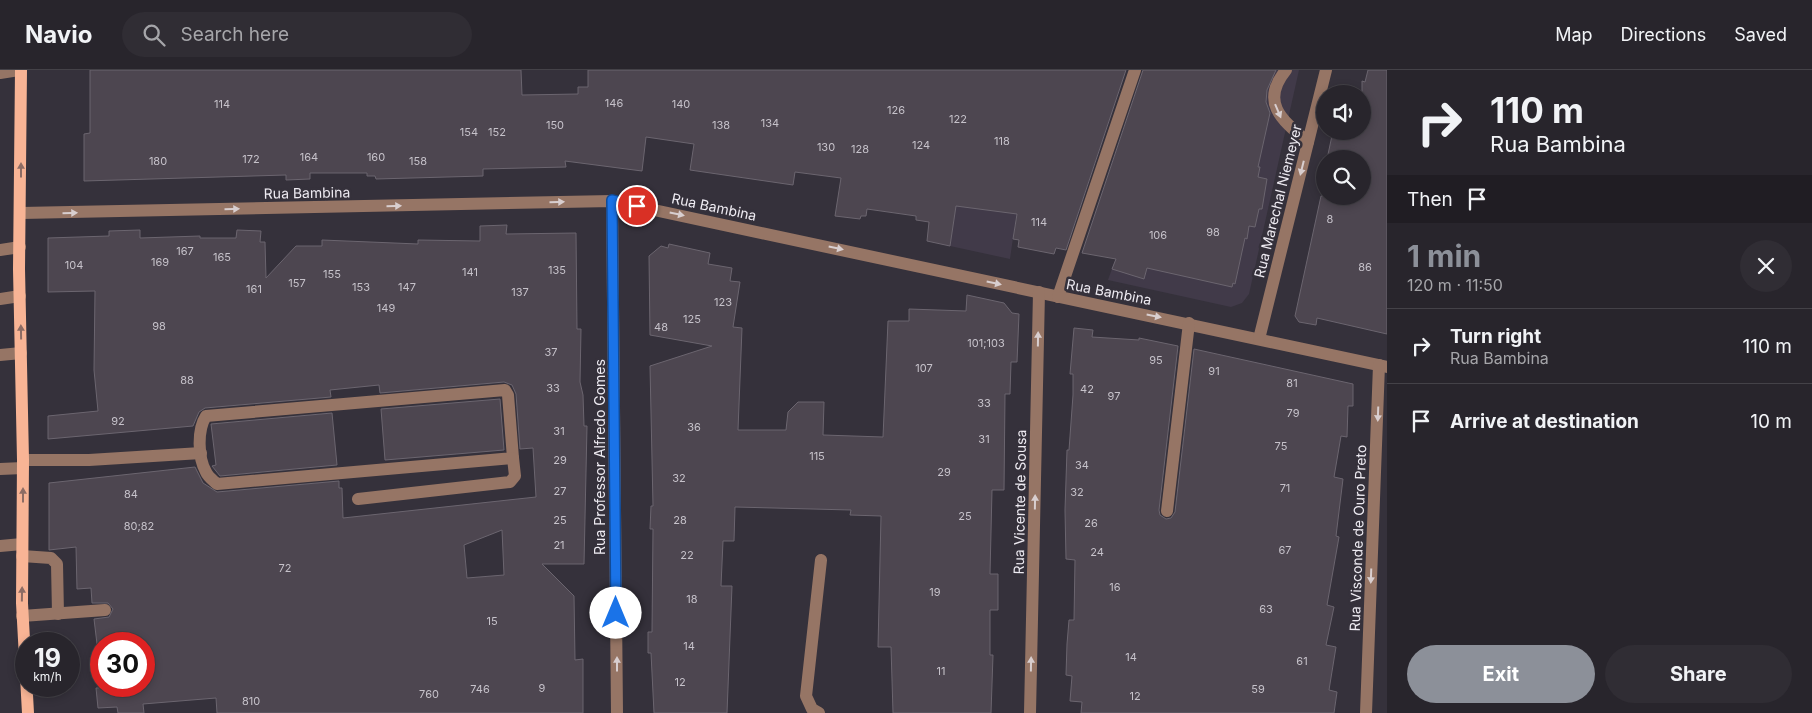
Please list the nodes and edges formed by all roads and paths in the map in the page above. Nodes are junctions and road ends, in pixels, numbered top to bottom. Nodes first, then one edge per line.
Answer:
1 (20, 70) edge
2 (1135, 70) edge
3 (1286, 70) edge
4 (1326, 70) edge
5 (0, 73) edge
6 (1308, 142) junction
7 (612, 200) junction
8 (21, 214) junction
9 (20, 248) junction
10 (0, 250) edge
11 (1039, 292) junction
12 (20, 296) junction
13 (1058, 297) junction
14 (0, 299) edge
15 (1189, 323) junction
16 (1260, 339) junction
17 (21, 353) junction
18 (0, 354) edge
19 (1383, 366) edge
20 (201, 453) junction
21 (514, 458) junction
22 (23, 464) junction
23 (0, 469) edge
24 (358, 499) dead end
25 (1167, 511) dead end
26 (0, 546) edge
27 (22, 550) junction
28 (821, 560) dead end
29 (105, 610) dead end
30 (58, 614) junction
31 (22, 616) junction
32 (28, 713) edge
33 (617, 713) edge
34 (820, 713) edge
35 (1030, 713) edge
36 (1366, 713) edge

1 - 5 street
8 -> 1 main road
2 - 13 street
3 -> 6 street
4 - 6 street, Rua Marechal Niemeyer
6 -> 16 street, Rua Marechal Niemeyer
8 -> 7 street, Rua Bambina
7 -> 11 street, Rua Bambina
33 -> 7 street, Rua Professor Alfredo Gomes
8 - 9 main road
9 - 10 street
9 - 12 main road
11 - 13 street, Rua Bambina
35 -> 11 street, Rua Vicente de Sousa
12 - 14 street
17 -> 12 main road
13 -> 15 street, Rua Bambina
15 - 16 street, Rua Bambina
15 - 25 street
16 - 19 street, Rua Bambina
17 - 18 street
17 - 22 main road
19 -> 36 street, Rua Visconde de Ouro Preto
20 - 21 street
20 - 21 street
20 - 22 street
21 - 24 street
22 - 23 street
27 -> 22 main road
26 - 27 street
27 - 30 street
31 -> 27 main road
28 - 34 street
29 - 30 street
30 - 31 street
31 - 32 main road

